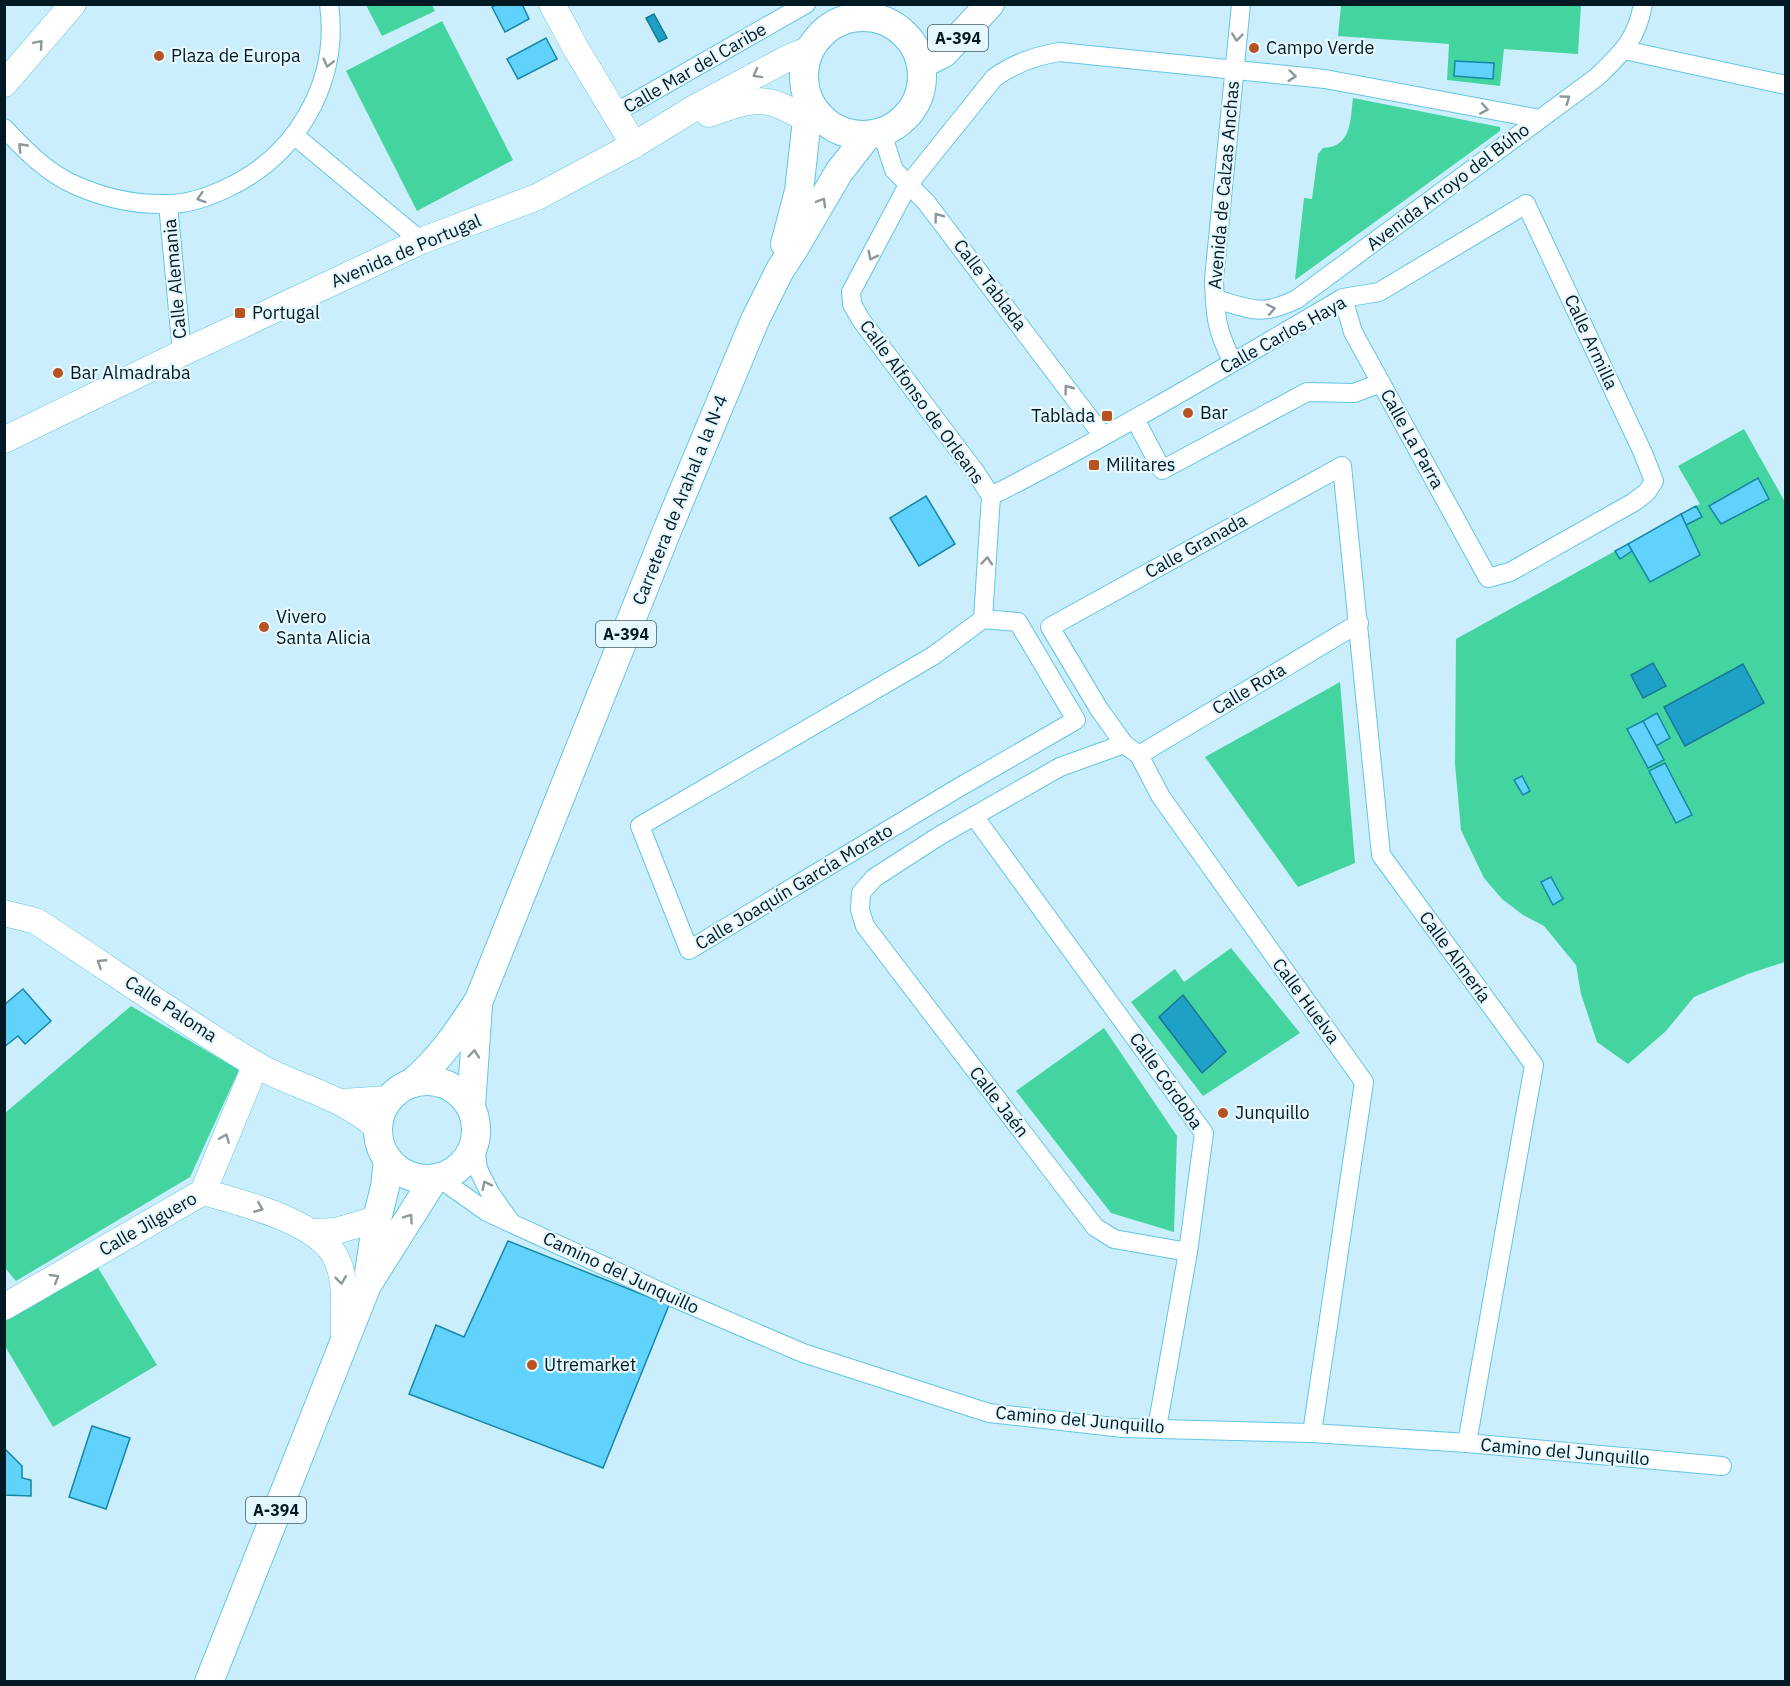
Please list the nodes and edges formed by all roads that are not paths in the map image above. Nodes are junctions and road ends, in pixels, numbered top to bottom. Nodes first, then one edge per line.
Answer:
1 (73, 4) edge
2 (330, 4) edge
3 (552, 4) edge
4 (806, 4) edge
5 (990, 4) edge
6 (1241, 4) edge
7 (1643, 4) edge
8 (869, 11) edge
9 (810, 49) junction
10 (1624, 50) junction
11 (922, 64) junction
12 (1234, 69) junction
13 (4, 84) edge
14 (1785, 85) edge
15 (615, 113) junction
16 (812, 113) junction
17 (1540, 119) junction
18 (4, 128) edge
19 (875, 134) junction
20 (295, 136) junction
21 (639, 142) junction
22 (908, 185) junction
23 (168, 204) junction
24 (1526, 204) joint
25 (421, 241) junction
26 (780, 270) junction
27 (1343, 298) junction
28 (1215, 299) junction
29 (182, 353) junction
30 (1233, 362) junction
31 (1381, 383) junction
32 (1135, 419) junction
33 (1103, 436) junction
34 (4, 440) edge
35 (1342, 466) joint
36 (991, 496) junction
37 (1488, 578) joint
38 (983, 619) junction
39 (1359, 623) junction
40 (1050, 627) joint
41 (1131, 750) junction
42 (974, 816) junction
43 (861, 893) joint
44 (4, 913) edge
45 (479, 1000) junction
46 (255, 1064) junction
47 (412, 1083) junction
48 (388, 1099) junction
49 (341, 1101) junction
50 (471, 1107) junction
51 (378, 1128) junction
52 (475, 1145) junction
53 (388, 1160) junction
54 (437, 1179) junction
55 (203, 1192) junction
56 (377, 1219) junction
57 (510, 1221) junction
58 (312, 1232) junction
59 (1188, 1252) junction
60 (367, 1285) junction
61 (4, 1307) edge
62 (344, 1339) junction
63 (1157, 1428) junction
64 (1312, 1433) junction
65 (1467, 1443) junction
66 (1722, 1466) dead end
67 (209, 1682) edge

13 -> 1 street
2 -> 20 street
3 - 15 street
4 - 15 street, Calle Mar del Caribe
5 - 11 main road, A-394
6 -> 12 street, Avenida de Calzas Anchas
7 - 10 street, Avenida Arroyo del Búho
8 - 9 main road, A-394
8 - 11 main road, A-394
9 - 16 main road, A-394
9 -> 21 street, Avenida de Portugal
10 - 14 street
17 -> 10 street, Avenida Arroyo del Búho
11 - 19 main road, A-394
12 -> 17 street
12 - 22 street
12 - 28 street, Avenida de Calzas Anchas
15 - 21 street
16 - 19 main road
16 - 21 street, Avenida de Portugal
16 - 26 main road, Carretera de Arahal a la N-4 / A-394
28 -> 17 street, Avenida Arroyo del Búho
23 -> 18 street
19 - 22 street, Calle Tablada
26 -> 19 main road, Carretera de Arahal a la N-4 / A-394
20 -> 23 street
20 - 25 street
21 - 25 street, Avenida de Portugal
33 -> 22 street, Calle Tablada
22 -> 36 street, Calle Alfonso de Orleans
23 - 29 street, Calle Alemania
24 - 27 street, Calle Carlos Haya
24 - 37 street, Calle Armilla
25 - 29 street, Avenida de Portugal
26 - 45 main road, Carretera de Arahal a la N-4 / A-394
27 - 30 street, Calle Carlos Haya
27 - 31 street, Calle La Parra
28 - 30 street, Avenida de Calzas Anchas
29 - 34 street, Avenida de Portugal
30 - 32 street, Calle Carlos Haya
31 - 32 street
31 - 37 street, Calle La Parra
32 - 33 street, Calle Carlos Haya
33 - 36 street, Calle Carlos Haya
35 - 39 street, Calle Almería
35 - 40 street, Calle Granada
38 -> 36 street, Calle Alfonso de Orleans
38 - 38 street, Calle Joaquín García Morato
39 - 41 street, Calle Rota
39 - 65 street, Calle Almería
40 - 41 street, Calle Huelva
41 - 42 street, Calle Rota
41 - 64 street, Calle Huelva
42 - 43 street, Calle Rota
42 - 59 street, Calle Córdoba
43 - 59 street, Calle Jaén
46 -> 44 street, Calle Paloma
45 - 47 main road, Carretera de Arahal a la N-4 / A-394
50 -> 45 main road, Carretera de Arahal a la N-4 / A-394
46 - 49 street, Calle Paloma
55 -> 46 street, Calle Jilguero
47 - 48 main road, A-394
47 - 50 main road
48 - 49 street, Calle Paloma
48 - 51 main road
49 - 51 street, Calle Paloma
50 - 52 main road, A-394
51 - 53 main road, A-394
52 - 54 main road, A-394
57 -> 52 street, Camino del Junquillo
53 - 54 main road
53 - 56 main road, A-394
54 - 57 street, Camino del Junquillo
60 -> 54 main road, A-394
55 -> 58 street
61 -> 55 street, Calle Jilguero
56 - 58 street
56 - 60 main road, A-394
57 - 63 street, Camino del Junquillo
58 -> 62 street
59 - 63 street, Calle Córdoba
60 - 62 main road, A-394
62 - 67 main road, A-394
63 - 64 street, Camino del Junquillo
64 - 65 street, Camino del Junquillo
65 - 66 street, Camino del Junquillo

